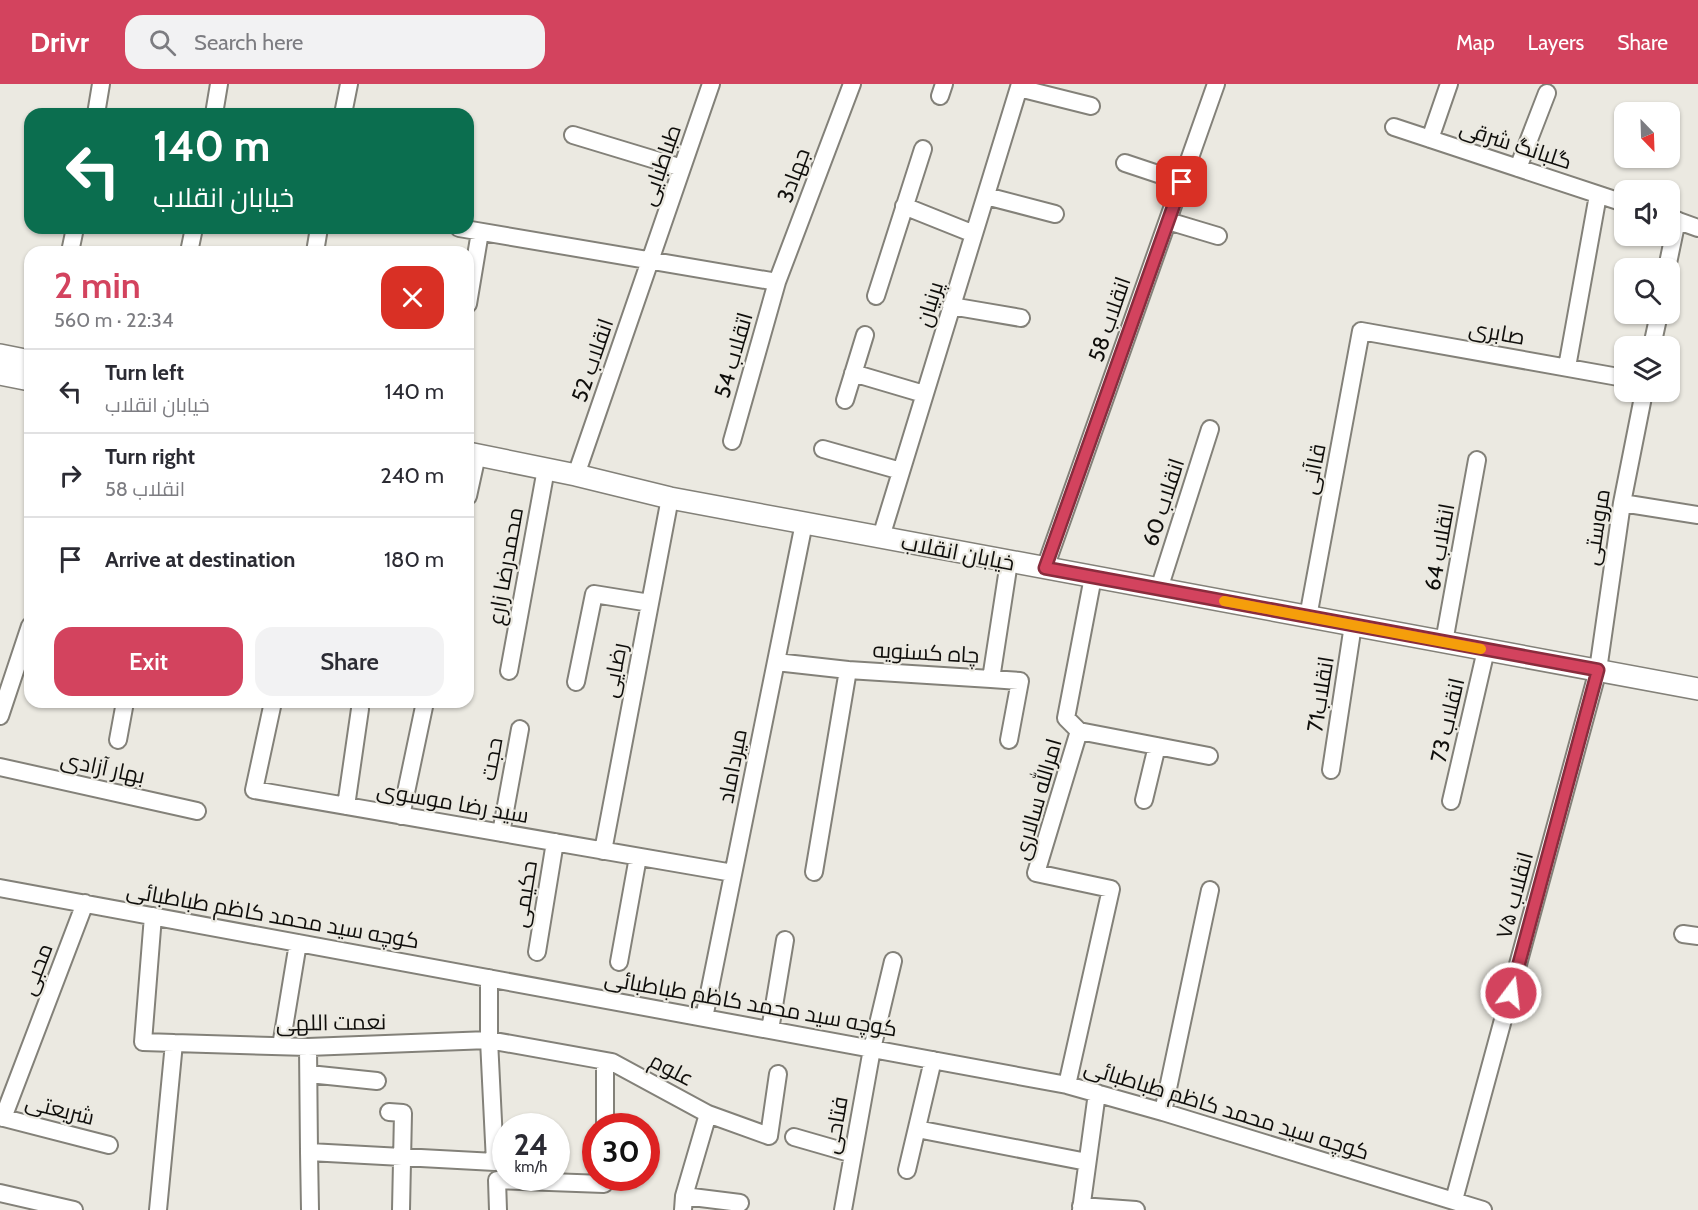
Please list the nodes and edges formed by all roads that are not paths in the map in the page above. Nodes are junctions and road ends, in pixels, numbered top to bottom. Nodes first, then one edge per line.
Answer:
1 (101, 84) edge
2 (219, 84) edge
3 (349, 84) edge
4 (711, 84) edge
5 (852, 84) edge
6 (1216, 84) edge
7 (1449, 84) edge
8 (1020, 86) edge
9 (1547, 93) dead end
10 (1091, 106) dead end
11 (97, 108) edge
12 (215, 108) edge
13 (344, 108) edge
14 (1394, 127) dead end
15 (573, 135) dead end
16 (1430, 139) junction
17 (923, 149) dead end
18 (1125, 163) dead end
19 (682, 168) junction
20 (1518, 168) junction
21 (1182, 182) junction
22 (1598, 195) junction
23 (986, 196) junction
24 (1614, 200) edge
25 (904, 206) junction
26 (1054, 214) dead end
27 (1168, 221) junction
28 (1680, 222) edge
29 (1698, 228) edge
30 (474, 230) edge
31 (480, 231) junction
32 (974, 234) junction
33 (1218, 236) dead end
34 (651, 260) junction
35 (474, 268) edge
36 (777, 282) junction
37 (876, 296) dead end
38 (951, 306) junction
39 (1021, 318) dead end
40 (1361, 331) joint
41 (865, 335) dead end
42 (0, 355) edge
43 (1567, 368) junction
44 (24, 372) edge
45 (853, 373) junction
46 (0, 374) edge
47 (24, 375) edge
48 (1614, 376) edge
49 (924, 394) junction
50 (845, 400) dead end
51 (1642, 402) edge
52 (1210, 429) dead end
53 (732, 441) dead end
54 (823, 449) dead end
55 (474, 454) edge
56 (1477, 460) dead end
57 (546, 469) junction
58 (901, 471) junction
59 (576, 475) junction
60 (670, 498) junction
61 (1622, 503) junction
62 (1698, 515) edge
63 (804, 523) junction
64 (881, 537) junction
65 (1009, 562) junction
66 (1045, 568) junction
67 (1094, 577) junction
68 (1159, 589) junction
69 (650, 603) junction
70 (1308, 616) junction
71 (1353, 625) junction
72 (1444, 642) junction
73 (24, 648) edge
74 (1486, 650) junction
75 (776, 662) junction
76 (848, 670) junction
77 (1598, 670) junction
78 (509, 671) dead end
79 (991, 679) junction
80 (576, 682) dead end
81 (1698, 689) edge
82 (124, 708) edge
83 (272, 708) edge
84 (424, 708) edge
85 (360, 709) dead end
86 (0, 716) edge
87 (520, 729) dead end
88 (1079, 731) junction
89 (1009, 740) dead end
90 (118, 741) dead end
91 (1157, 746) junction
92 (1209, 756) dead end
93 (0, 767) edge
94 (1331, 770) dead end
95 (1144, 800) dead end
96 (1451, 801) dead end
97 (346, 806) junction
98 (197, 811) dead end
99 (401, 816) junction
100 (501, 833) junction
101 (555, 842) junction
102 (603, 851) junction
103 (638, 857) junction
104 (814, 872) dead end
105 (733, 873) junction
106 (0, 888) edge
107 (1210, 890) dead end
108 (85, 903) junction
109 (153, 916) junction
110 (785, 939) dead end
111 (298, 943) junction
112 (537, 952) dead end
113 (893, 961) dead end
114 (619, 962) dead end
115 (489, 978) junction
116 (704, 1018) junction
117 (770, 1030) junction
118 (489, 1041) junction
119 (174, 1043) junction
120 (281, 1046) junction
121 (308, 1047) junction
122 (872, 1049) junction
123 (933, 1060) junction
124 (605, 1062) junction
125 (309, 1074) junction
126 (778, 1074) dead end
127 (377, 1081) dead end
128 (1067, 1085) junction
129 (1097, 1093) junction
130 (389, 1112) dead end
131 (1163, 1112) junction
132 (493, 1113) edge
133 (605, 1113) edge
134 (708, 1114) junction
135 (2, 1117) edge
136 (917, 1129) junction
137 (794, 1137) dead end
138 (109, 1145) dead end
139 (309, 1152) junction
140 (852, 1154) junction
141 (403, 1158) junction
142 (492, 1162) edge
143 (1088, 1162) junction
144 (907, 1170) dead end
145 (497, 1191) edge
146 (0, 1193) edge
147 (1454, 1200) junction
148 (683, 1203) edge
149 (740, 1203) dead end
150 (1081, 1208) edge
151 (1479, 1209) edge
152 (74, 1210) edge
153 (158, 1210) edge
154 (310, 1210) edge
155 (401, 1210) edge
156 (498, 1210) edge
157 (843, 1210) edge
158 (1136, 1210) edge

1 - 11 street
2 - 12 street
3 - 13 street
4 - 19 street, طباطبایی
5 - 36 street, جهاد3
6 - 21 street, انقلاب 58
7 - 16 street
8 - 10 street
8 - 23 street, پرنیان
9 - 20 street
14 - 16 street, گلبانگ شرقی
15 - 19 street
16 - 20 street, گلبانگ شرقی
17 - 25 street
18 - 21 street
19 - 34 street, طباطبایی
20 - 22 street, گلبانگ شرقی
21 - 27 street, انقلاب 58
22 - 24 street, گلبانگ شرقی
22 - 43 street
23 - 26 street
23 - 32 street, پرنیان
25 - 32 street
25 - 37 street
27 - 33 street
27 - 66 street, انقلاب 58
28 - 29 street
30 - 31 street
31 - 34 street
31 - 35 street
32 - 38 street, پرنیان
34 - 36 street
34 - 59 street, انقلاب 52
36 - 53 street, اتقلاب 54
38 - 39 street
38 - 49 street, پرنیان
40 - 43 street, صابری
40 - 70 street, قاآنی
41 - 45 street
42 - 44 main road
43 - 48 street, صابری
45 - 49 street
45 - 50 street
46 - 47 main road
49 - 58 street, پرنیان
51 - 61 street, مروستی
52 - 68 street, انقلاب 60
54 - 58 street
55 - 57 main road, خیابان انقلاب
56 - 72 street, انقلاب 64
57 - 59 main road, خیابان انقلاب
57 - 78 street, محمدرضا زارع
58 - 64 street, پرنیان
59 - 60 main road, خیابان انقلاب
60 - 63 main road, خیابان انقلاب
60 - 69 street, رضایی
61 - 62 street
61 - 77 street, مروستی
63 - 64 main road, خیابان انقلاب
63 - 75 street, میرداماد
64 - 65 main road, خیابان انقلاب
65 - 66 main road, خیابان انقلاب
65 - 79 street, چاه کسنویه
66 - 67 main road, خیابان انقلاب
67 - 68 main road, خیابان انقلاب
67 - 88 street, امرالله سالاری
68 - 70 main road, خیابان انقلاب
69 - 80 street
69 - 102 street, رضایی
70 - 71 main road, خیابان انقلاب
71 - 72 main road, خیابان انقلاب
71 - 94 street, انقلاب71
72 - 74 main road, خیابان انقلاب
73 - 86 street
74 - 77 main road, خیابان انقلاب
74 - 96 street, انقلاب 73
75 - 76 street, چاه کسنویه
75 - 105 street, میرداماد
76 - 79 street, چاه کسنویه
76 - 104 street
77 - 81 main road, خیابان انقلاب
77 - 147 street, انقلاب ۷۵
79 - 89 street
82 - 90 street
83 - 97 street, سید رضا موسوی
84 - 99 street
85 - 97 street
87 - 100 street, حجت
88 - 91 street
88 - 128 street, امرالله سالاری
91 - 92 street
91 - 95 street
93 - 98 street, بهار آزادی
97 - 99 street, سید رضا موسوی
99 - 100 street, سید رضا موسوی
100 - 101 street, سید رضا موسوی
101 - 102 street, سید رضا موسوی
101 - 112 street, حکیمی
102 - 103 street, سید رضا موسوی
103 - 105 street, سید رضا موسوی
103 - 114 street
105 - 116 street, میرداماد
106 - 108 street, کوچه سید محمد کاظم طباطبائی
107 - 131 street
108 - 109 street, کوچه سید محمد کاظم طباطبائی
108 - 135 street, محبی
109 - 111 street, کوچه سید محمد کاظم طباطبائی
109 - 119 street, نعمت اللهی
110 - 117 street
111 - 115 street, کوچه سید محمد کاظم طباطبائی
111 - 120 street
113 - 122 street, فتاحی
115 - 116 street, کوچه سید محمد کاظم طباطبائی
115 - 118 street
116 - 117 street, کوچه سید محمد کاظم طباطبائی
117 - 122 street, کوچه سید محمد کاظم طباطبائی
118 - 121 street, نعمت اللهی
118 - 124 street, علوم
118 - 132 street
119 - 120 street, نعمت اللهی
119 - 153 street
120 - 121 street, نعمت اللهی
121 - 125 street
122 - 123 street, کوچه سید محمد کاظم طباطبائی
122 - 140 street, فتاحی
123 - 128 street, کوچه سید محمد کاظم طباطبائی
123 - 136 street
124 - 133 street
124 - 134 street, علوم
125 - 127 street
125 - 139 street
126 - 134 street, علوم
128 - 129 street, کوچه سید محمد کاظم طباطبائی
129 - 131 street, کوچه سید محمد کاظم طباطبائی
129 - 143 street
130 - 141 street
131 - 147 street, کوچه سید محمد کاظم طباطبائی
134 - 148 street
135 - 138 street, شریعتی
136 - 143 street
136 - 144 street
137 - 140 street
139 - 141 street
139 - 154 street
140 - 157 street, فتاحی
141 - 142 street
141 - 155 street
143 - 150 street
145 - 156 street
146 - 152 street
147 - 151 street, کوچه سید محمد کاظم طباطبائی
148 - 149 street
150 - 158 street

